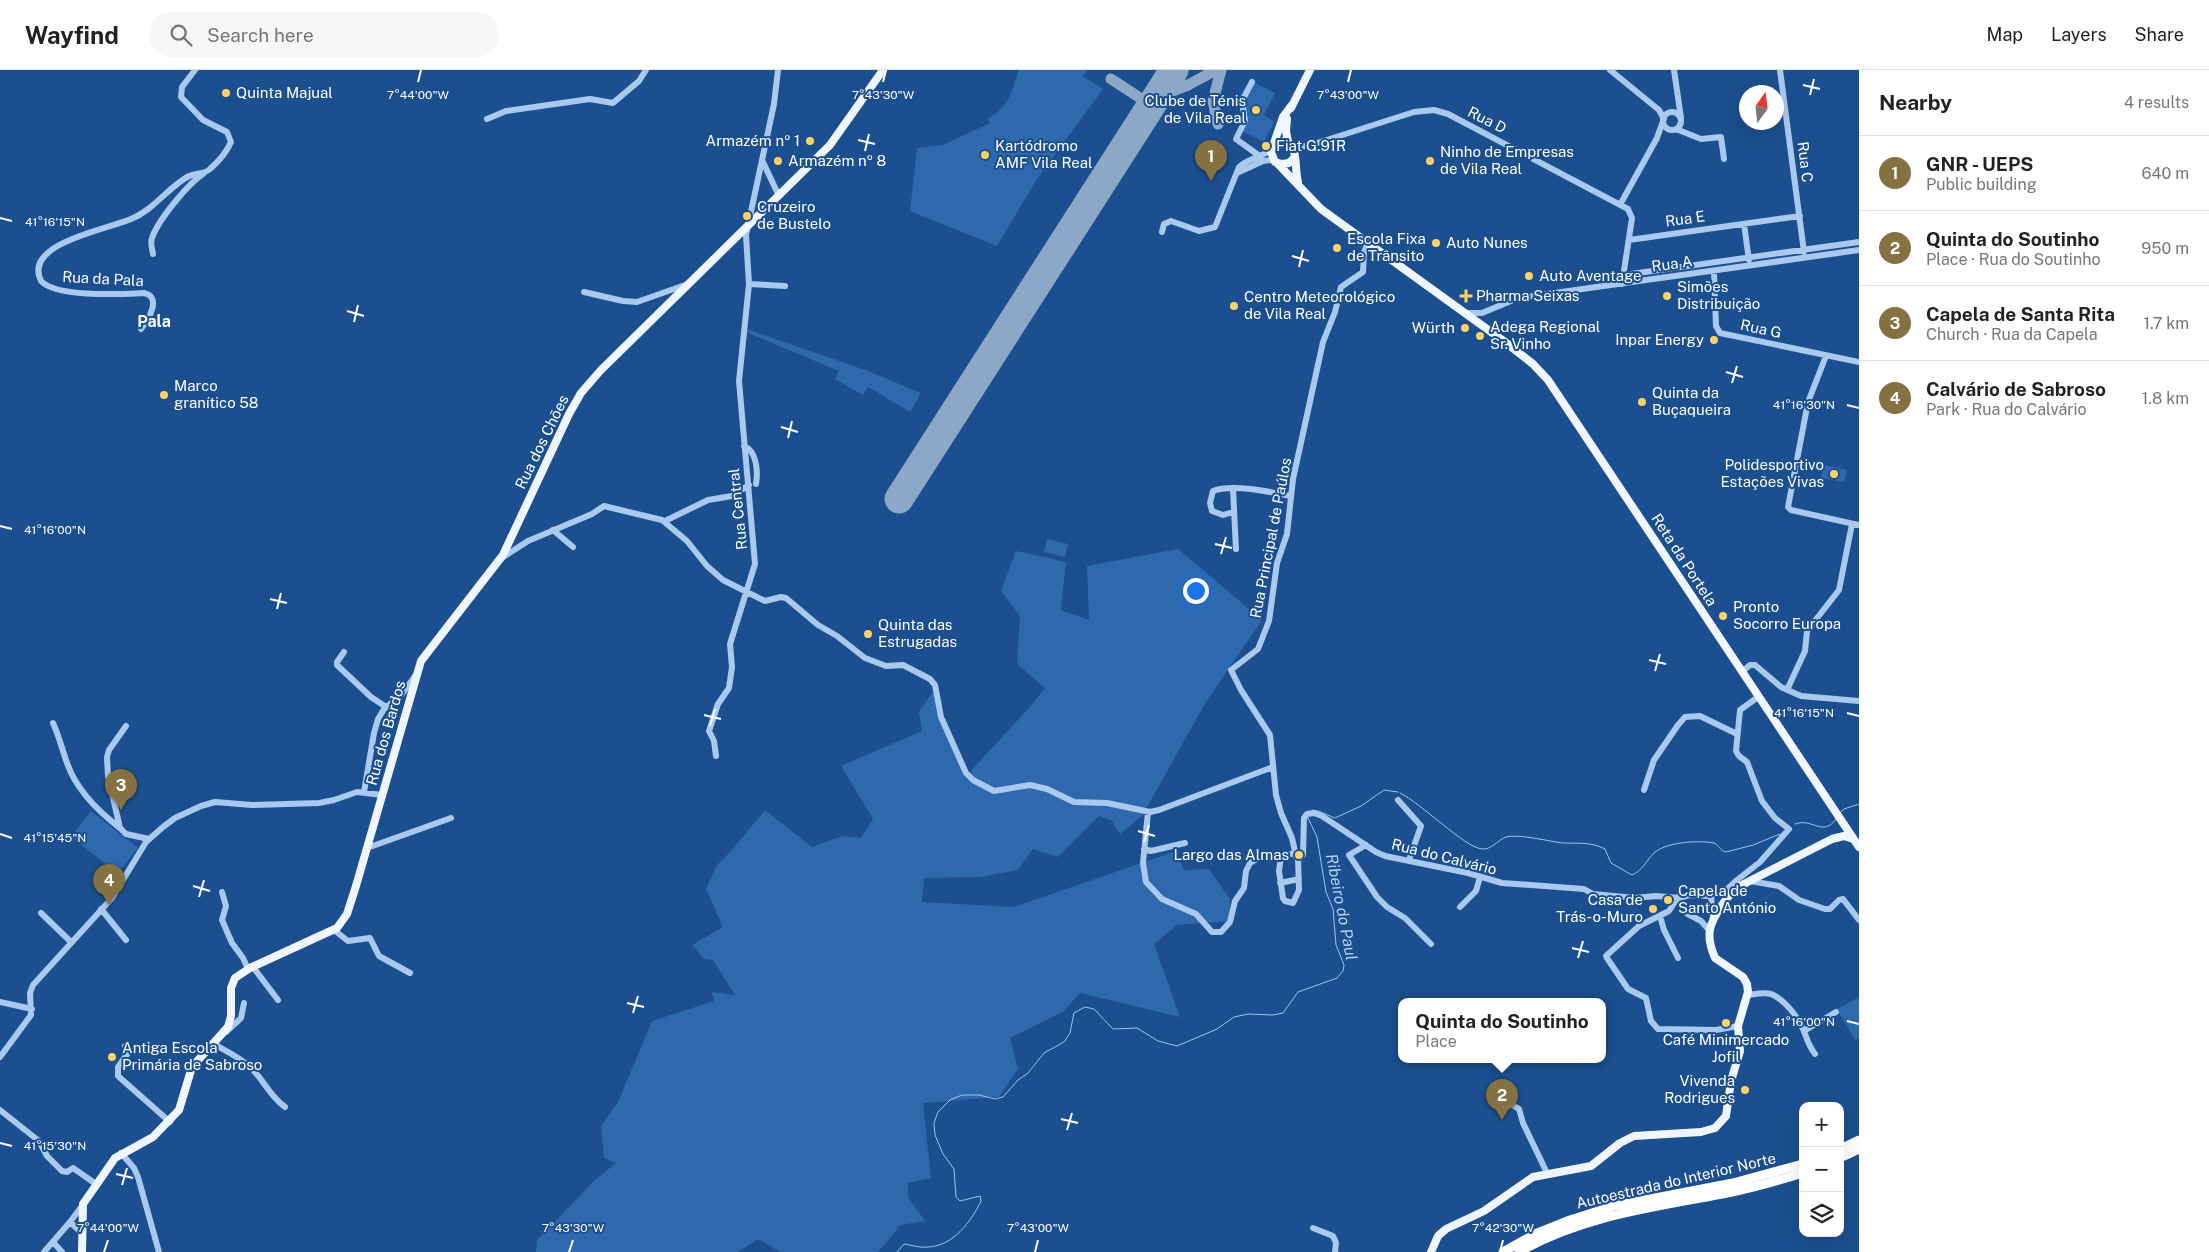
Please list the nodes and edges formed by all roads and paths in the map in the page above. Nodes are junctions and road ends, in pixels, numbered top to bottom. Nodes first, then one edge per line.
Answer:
1 (195, 70) edge
2 (646, 70) edge
3 (778, 70) edge
4 (883, 70) edge
5 (1310, 70) edge
6 (1610, 70) edge
7 (1674, 70) edge
8 (1780, 70) edge
9 (1252, 82) dead end
10 (1292, 105) junction
11 (1679, 105) junction
12 (1667, 116) junction
13 (487, 119) dead end
14 (1681, 120) junction
15 (1673, 129) junction
16 (1686, 132) junction
17 (1657, 138) junction
18 (1273, 146) junction
19 (1292, 150) junction
20 (1261, 157) junction
21 (1724, 159) dead end
22 (762, 160) junction
23 (1276, 162) junction
24 (207, 172) junction
25 (1236, 174) junction
26 (772, 180) junction
27 (1299, 184) junction
28 (790, 186) junction
29 (780, 196) junction
30 (1621, 203) junction
31 (1800, 216) junction
32 (1744, 224) junction
33 (747, 229) junction
34 (1162, 232) dead end
35 (736, 239) junction
36 (1629, 240) junction
37 (1859, 242) edge
38 (1368, 243) junction
39 (745, 249) junction
40 (1804, 250) junction
41 (1859, 250) edge
42 (152, 254) dead end
43 (1749, 258) junction
44 (1806, 258) junction
45 (1750, 266) junction
46 (1714, 272) junction
47 (1624, 275) junction
48 (691, 282) junction
49 (749, 284) junction
50 (1622, 284) junction
51 (785, 286) dead end
52 (584, 292) dead end
53 (1464, 312) junction
54 (1483, 313) junction
55 (1476, 320) junction
56 (1482, 326) junction
57 (141, 329) dead end
58 (1826, 356) junction
59 (1859, 362) edge
60 (744, 446) junction
61 (756, 484) dead end
62 (748, 486) junction
63 (1233, 489) junction
64 (1290, 496) junction
65 (1233, 512) junction
66 (665, 521) junction
67 (1856, 525) edge
68 (553, 530) junction
69 (573, 547) dead end
70 (1236, 549) dead end
71 (500, 559) junction
72 (747, 593) junction
73 (444, 632) joint
74 (344, 652) dead end
75 (418, 672) junction
76 (1742, 672) junction
77 (1787, 690) junction
78 (1758, 697) junction
79 (1859, 701) edge
80 (386, 707) junction
81 (53, 723) dead end
82 (126, 726) dead end
83 (1737, 734) junction
84 (716, 756) dead end
85 (1273, 767) junction
86 (1644, 790) dead end
87 (364, 792) junction
88 (382, 795) junction
89 (1398, 800) dead end
90 (1148, 812) junction
91 (451, 818) dead end
92 (1841, 821) junction
93 (120, 828) junction
94 (149, 839) junction
95 (1832, 839) junction
96 (1184, 843) dead end
97 (1857, 843) edge
98 (1366, 845) junction
99 (367, 848) junction
100 (1144, 848) junction
101 (1296, 855) junction
102 (1282, 856) junction
103 (1410, 860) junction
104 (1480, 877) junction
105 (1299, 879) junction
106 (1750, 880) junction
107 (1280, 883) junction
108 (1734, 890) junction
109 (222, 892) dead end
110 (1724, 892) junction
111 (1712, 895) junction
112 (1678, 898) junction
113 (1460, 907) dead end
114 (101, 909) junction
115 (41, 913) dead end
116 (1660, 916) junction
117 (1713, 919) junction
118 (1859, 920) edge
119 (1707, 928) junction
120 (334, 930) junction
121 (126, 940) dead end
122 (71, 942) junction
123 (1431, 944) dead end
124 (1678, 958) dead end
125 (250, 968) junction
126 (410, 973) dead end
127 (1748, 995) junction
128 (278, 1000) dead end
129 (0, 1002) edge
130 (244, 1003) dead end
131 (32, 1009) junction
132 (1836, 1012) dead end
133 (1738, 1026) junction
134 (1804, 1031) junction
135 (223, 1034) junction
136 (214, 1044) junction
137 (126, 1046) dead end
138 (1814, 1054) dead end
139 (0, 1057) edge
140 (1502, 1099) dead end
141 (284, 1107) dead end
142 (0, 1110) edge
143 (170, 1122) junction
144 (1859, 1140) edge
145 (1844, 1147) edge
146 (1859, 1149) edge
147 (121, 1154) junction
148 (1844, 1156) edge
149 (1799, 1165) edge
150 (1547, 1173) junction
151 (1799, 1174) edge
152 (96, 1184) junction
153 (82, 1206) junction
154 (70, 1222) junction
155 (1313, 1228) dead end
156 (82, 1233) junction
157 (53, 1242) junction
158 (44, 1252) edge
159 (62, 1252) edge
160 (82, 1252) edge
161 (159, 1252) edge
162 (1335, 1252) edge
163 (1431, 1252) edge
164 (1503, 1252) edge
165 (1520, 1252) edge

1 - 24 street, Rua da Pala
2 - 13 street
3 - 22 street, Rua Central
4 - 28 main road, Rua dos Chões
5 - 10 main road
6 - 12 street
7 - 11 street
8 - 31 street, Rua C
9 - 20 street
10 - 18 main road
10 - 19 main road
11 - 12 street
11 - 14 street
12 - 14 street
12 - 15 street
12 - 17 street
14 - 15 street
14 - 16 street
15 - 16 street
15 - 17 street
16 - 21 street
17 - 30 street
18 - 19 main road
18 - 20 street
18 - 23 main road
19 - 23 main road
19 - 27 main road
19 - 30 street, Rua D
20 - 25 street
22 - 26 street
22 - 33 street, Rua Central
23 - 25 street
23 - 27 main road, Reta da Portela
24 - 42 street
24 - 57 street, Rua da Pala
25 - 34 street
26 - 28 street
26 - 29 street
27 - 38 main road, Reta da Portela
28 - 29 main road, Rua dos Chões
29 - 33 main road, Rua dos Chões
30 - 36 street
31 - 32 street, Rua E
31 - 40 street, Rua C
32 - 36 street, Rua E
32 - 43 street
33 - 35 main road, Rua dos Chões
33 - 39 street, Rua Central
35 - 39 street
35 - 48 main road, Rua dos Chões
36 - 47 street
37 - 40 street
38 - 53 main road, Reta da Portela
38 - 64 street, Rua Principal de Paúlos
39 - 49 street, Rua Central
40 - 43 street
40 - 44 street, Rua C
41 - 44 street, Rua A
43 - 45 street
43 - 47 street
44 - 45 street, Rua A
45 - 46 street, Rua A
46 - 50 street, Rua A
46 - 58 street, Rua G
47 - 50 street
48 - 52 street
48 - 71 main road, Rua dos Chões
49 - 51 street
49 - 60 street, Rua Central
50 - 54 street, Rua A
53 - 54 street
53 - 55 main road, Reta da Portela
54 - 55 street
54 - 56 street
55 - 56 main road, Reta da Portela
56 - 76 main road, Reta da Portela
58 - 59 street, Rua G
58 - 67 street
60 - 61 street
60 - 62 street, Rua Central
62 - 66 street
62 - 72 street, Rua Central
63 - 64 street
63 - 65 street
63 - 65 street
64 - 85 street, Rua Principal de Paúlos
65 - 70 street
66 - 68 street
66 - 72 street
67 - 77 street
68 - 69 street
68 - 71 street
71 - 73 main road, Rua dos Chões
72 - 84 street, Rua Central
72 - 90 street
73 - 75 main road, Rua dos Bardos
74 - 80 street
75 - 80 street
75 - 88 main road, Rua dos Bardos
76 - 77 street
76 - 78 main road, Reta da Portela
77 - 79 street
78 - 83 street
78 - 92 main road, Reta da Portela
80 - 87 street
81 - 93 street
82 - 93 street
83 - 86 street
83 - 110 street
85 - 90 street
85 - 101 street, Rua Principal de Paúlos
87 - 88 street
87 - 94 street
88 - 99 main road, Rua dos Bardos
89 - 103 street
90 - 100 street
91 - 99 street
92 - 95 main road
92 - 97 main road, Reta da Portela
93 - 94 street
94 - 114 street
95 - 97 main road
95 - 106 main road
96 - 100 street
98 - 101 street, Rua do Calvário
98 - 103 street, Rua do Calvário
98 - 123 street
99 - 120 main road, Rua dos Bardos
100 - 102 street
101 - 102 street
101 - 105 street
102 - 107 street
103 - 104 street, Rua do Calvário
104 - 112 street, Rua do Calvário
104 - 113 street
105 - 107 street
105 - 107 street
106 - 108 main road
106 - 118 street
108 - 110 street, Rua do Calvário
108 - 117 main road
109 - 125 street
110 - 111 street, Rua do Calvário
111 - 112 street, Rua do Calvário
111 - 117 street
112 - 116 street
112 - 119 street
114 - 121 street
114 - 122 street
115 - 122 street
116 - 124 street
116 - 133 street
117 - 119 main road
119 - 127 main road
120 - 125 main road
120 - 126 street
122 - 131 street
125 - 128 street
125 - 135 main road
127 - 133 main road
127 - 134 street
129 - 131 street
130 - 135 street
131 - 139 street
132 - 134 street
133 - 150 main road
134 - 138 street
135 - 136 main road
136 - 141 street
136 - 143 main road
137 - 143 street
140 - 150 street
142 - 152 street
143 - 147 main road
144 - 145 highway
146 - 148 highway
147 - 152 main road
147 - 161 street
149 - 164 highway, Autoestrada do Interior Norte
150 - 163 main road
151 - 165 highway, Autoestrada do Interior Norte
152 - 153 main road
153 - 154 street
153 - 156 main road
154 - 156 street
154 - 157 street
155 - 162 street
156 - 160 main road
157 - 158 street
157 - 159 street

